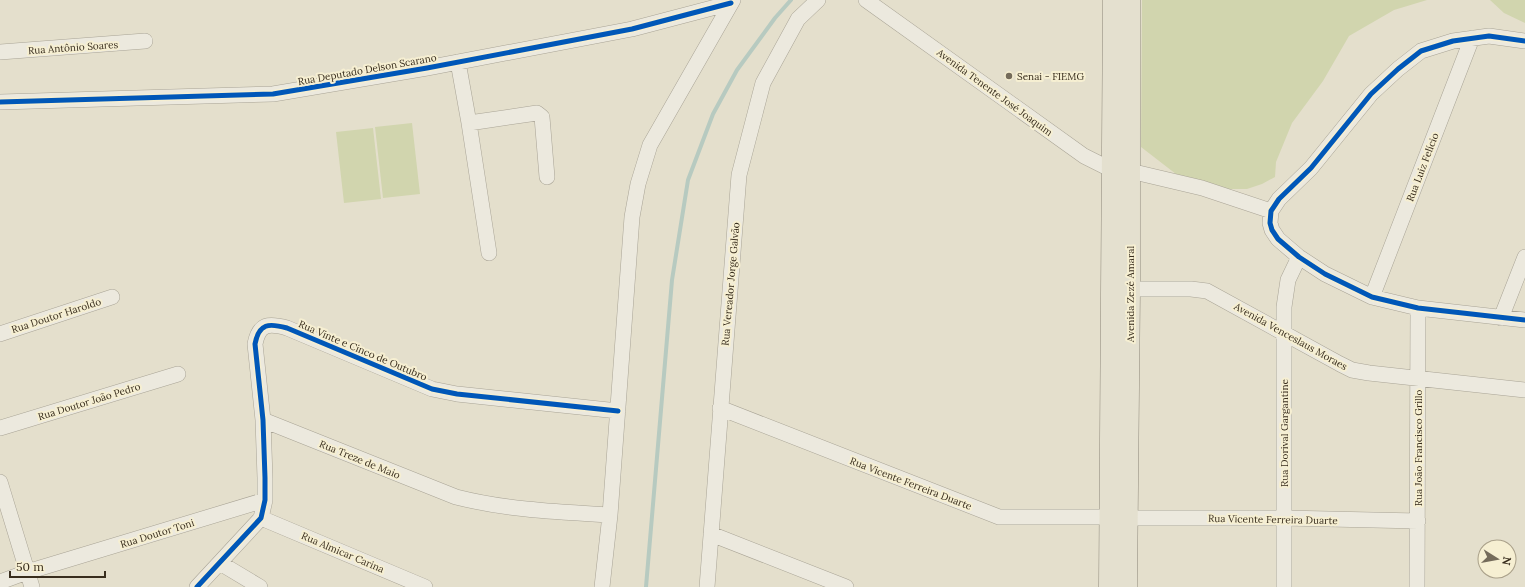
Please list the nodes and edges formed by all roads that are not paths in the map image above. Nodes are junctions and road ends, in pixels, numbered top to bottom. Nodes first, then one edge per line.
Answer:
1 (818, 0) edge
2 (866, 0) edge
3 (1113, 0) edge
4 (1130, 0) edge
5 (732, 1) edge
6 (1472, 38) junction
7 (145, 41) dead end
8 (1525, 41) edge
9 (0, 52) edge
10 (458, 62) junction
11 (0, 102) edge
12 (469, 123) junction
13 (1121, 170) junction
14 (547, 177) dead end
15 (1271, 212) junction
16 (489, 253) dead end
17 (1299, 257) junction
18 (1525, 257) edge
19 (1111, 281) junction
20 (1130, 290) junction
21 (112, 297) dead end
22 (1372, 297) junction
23 (1418, 308) junction
24 (1501, 318) junction
25 (1525, 320) edge
26 (1284, 333) junction
27 (0, 334) edge
28 (178, 374) dead end
29 (1418, 378) junction
30 (1525, 390) edge
31 (720, 408) junction
32 (618, 411) junction
33 (263, 420) junction
34 (0, 428) edge
35 (0, 482) edge
36 (265, 500) junction
37 (610, 515) junction
38 (261, 518) junction
39 (1119, 518) junction
40 (1284, 518) junction
41 (1418, 521) junction
42 (711, 534) junction
43 (220, 563) junction
44 (27, 572) junction
45 (0, 582) edge
46 (32, 587) edge
47 (197, 587) edge
48 (260, 587) edge
49 (425, 587) edge
50 (602, 587) edge
51 (707, 587) edge
52 (846, 587) edge
53 (1109, 587) edge
54 (1127, 587) edge
55 (1284, 587) edge
56 (1417, 587) edge

1 - 31 street, Rua Vereador Jorge Galvão
2 - 13 street, Avenida Tenente José Joaquim
3 - 13 main road, Avenida Zezé Amaral
4 - 13 main road, Avenida Zezé Amaral
5 - 10 street, Rua Deputado Delson Scarano
5 - 32 street
6 - 8 street
6 - 15 street
6 - 22 street, Rua Luiz Felício
7 - 9 street, Rua Antônio Soares
10 - 11 street, Rua Deputado Delson Scarano
10 - 12 street
12 - 14 street
12 - 16 street
13 - 15 street
13 - 19 main road, Avenida Zezé Amaral
13 - 20 main road, Avenida Zezé Amaral
15 - 17 street
17 - 22 street
17 - 26 street, Rua Dorival Gargantine
18 - 24 street
19 - 20 main road
19 - 39 main road, Avenida Zezé Amaral
20 - 26 street, Avenida Venceslaus Moraes
20 - 39 main road, Avenida Zezé Amaral
21 - 27 street, Rua Doutor Haroldo
22 - 23 street
23 - 24 street
23 - 29 street, Rua João Francisco Grillo
24 - 25 street
26 - 29 street, Avenida Venceslaus Moraes
26 - 40 street, Rua Dorival Gargantine
28 - 34 street, Rua Doutor João Pedro
29 - 30 street, Avenida Venceslaus Moraes
29 - 41 street, Rua João Francisco Grillo
31 - 39 street, Rua Vicente Ferreira Duarte
31 - 42 street, Rua Vereador Jorge Galvão
32 - 33 street, Rua Vinte e Cinco de Outubro
32 - 37 street
33 - 36 street
33 - 37 street, Rua Treze de Maio
35 - 44 street
36 - 38 street
36 - 44 street, Rua Doutor Toni
37 - 50 street
38 - 43 street
38 - 49 street, Rua Almicar Carina
39 - 40 street, Rua Vicente Ferreira Duarte
39 - 53 main road, Avenida Zezé Amaral
39 - 54 main road, Avenida Zezé Amaral
40 - 41 street, Rua Vicente Ferreira Duarte
40 - 55 street, Rua Dorival Gargantine
41 - 56 street, Rua João Francisco Grillo
42 - 51 street, Rua Vereador Jorge Galvão
42 - 52 street
43 - 47 street
43 - 48 street
44 - 45 street, Rua Doutor Toni
44 - 46 street

